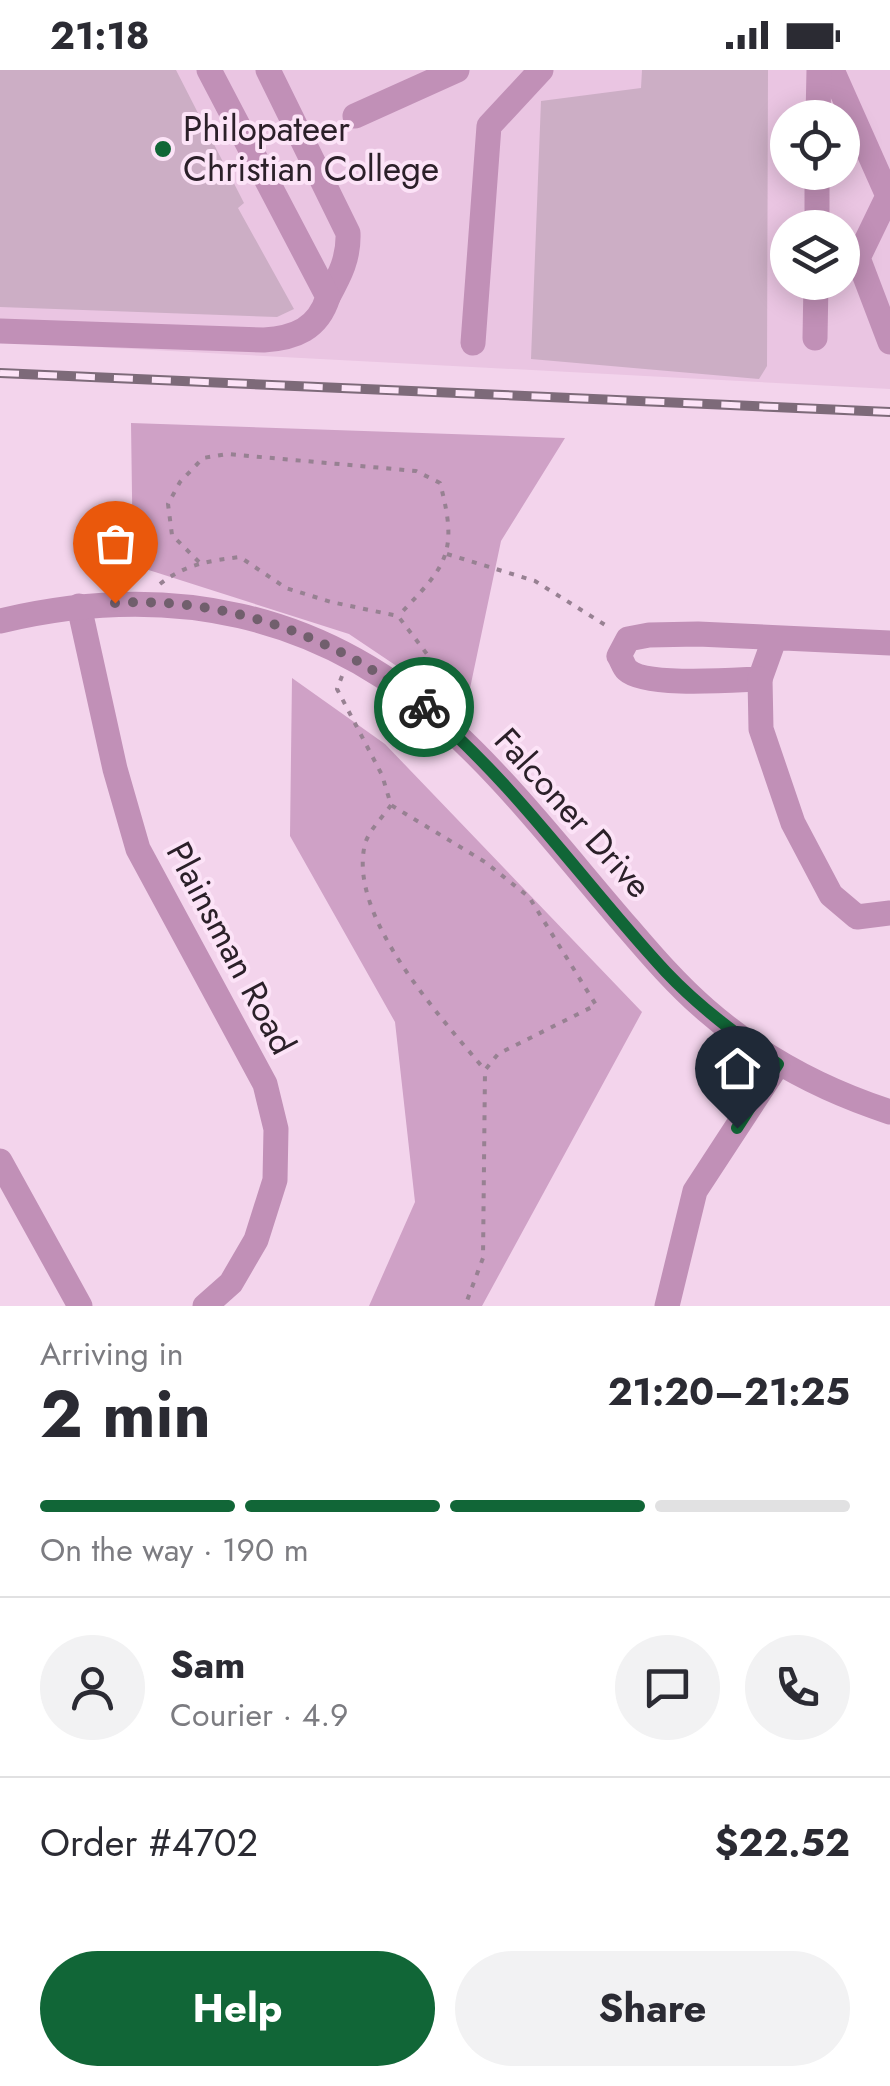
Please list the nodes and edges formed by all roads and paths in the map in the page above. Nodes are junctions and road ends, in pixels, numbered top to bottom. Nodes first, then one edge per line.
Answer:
1 (209, 70) edge
2 (268, 70) edge
3 (457, 70) edge
4 (541, 70) edge
5 (819, 70) edge
6 (832, 70) edge
7 (818, 100) edge
8 (355, 116) dead end
9 (328, 298) junction
10 (815, 300) edge
11 (0, 332) edge
12 (814, 338) dead end
13 (890, 342) edge
14 (473, 344) dead end
15 (447, 554) junction
16 (199, 562) junction
17 (136, 602) junction
18 (79, 606) junction
19 (398, 616) junction
20 (0, 621) edge
21 (628, 640) junction
22 (774, 640) junction
23 (890, 643) edge
24 (349, 657) junction
25 (760, 679) junction
26 (450, 729) junction
27 (391, 806) junction
28 (890, 913) edge
29 (778, 1064) junction
30 (485, 1070) junction
31 (890, 1112) edge
32 (0, 1161) edge
33 (80, 1306) edge
34 (204, 1306) edge
35 (465, 1306) edge
36 (667, 1306) edge

1 - 9 street
2 - 9 street
3 - 8 street
4 - 14 street
5 - 7 street
6 - 13 street
9 - 11 street
10 - 12 street
15 - 16 path
15 - 19 path
15 - 21 path
16 - 17 path
16 - 19 path
17 - 18 street, Falconer Drive
17 - 24 street, Falconer Drive
18 - 20 street, Falconer Drive
18 - 34 street, Plainsman Road
19 - 26 path
21 - 22 street
21 - 25 street
22 - 23 street
22 - 25 street
24 - 26 street, Falconer Drive
24 - 27 path
25 - 28 street
26 - 29 street, Falconer Drive
27 - 30 path
27 - 30 path
29 - 31 street, Falconer Drive
29 - 36 street
30 - 35 path
32 - 33 street

